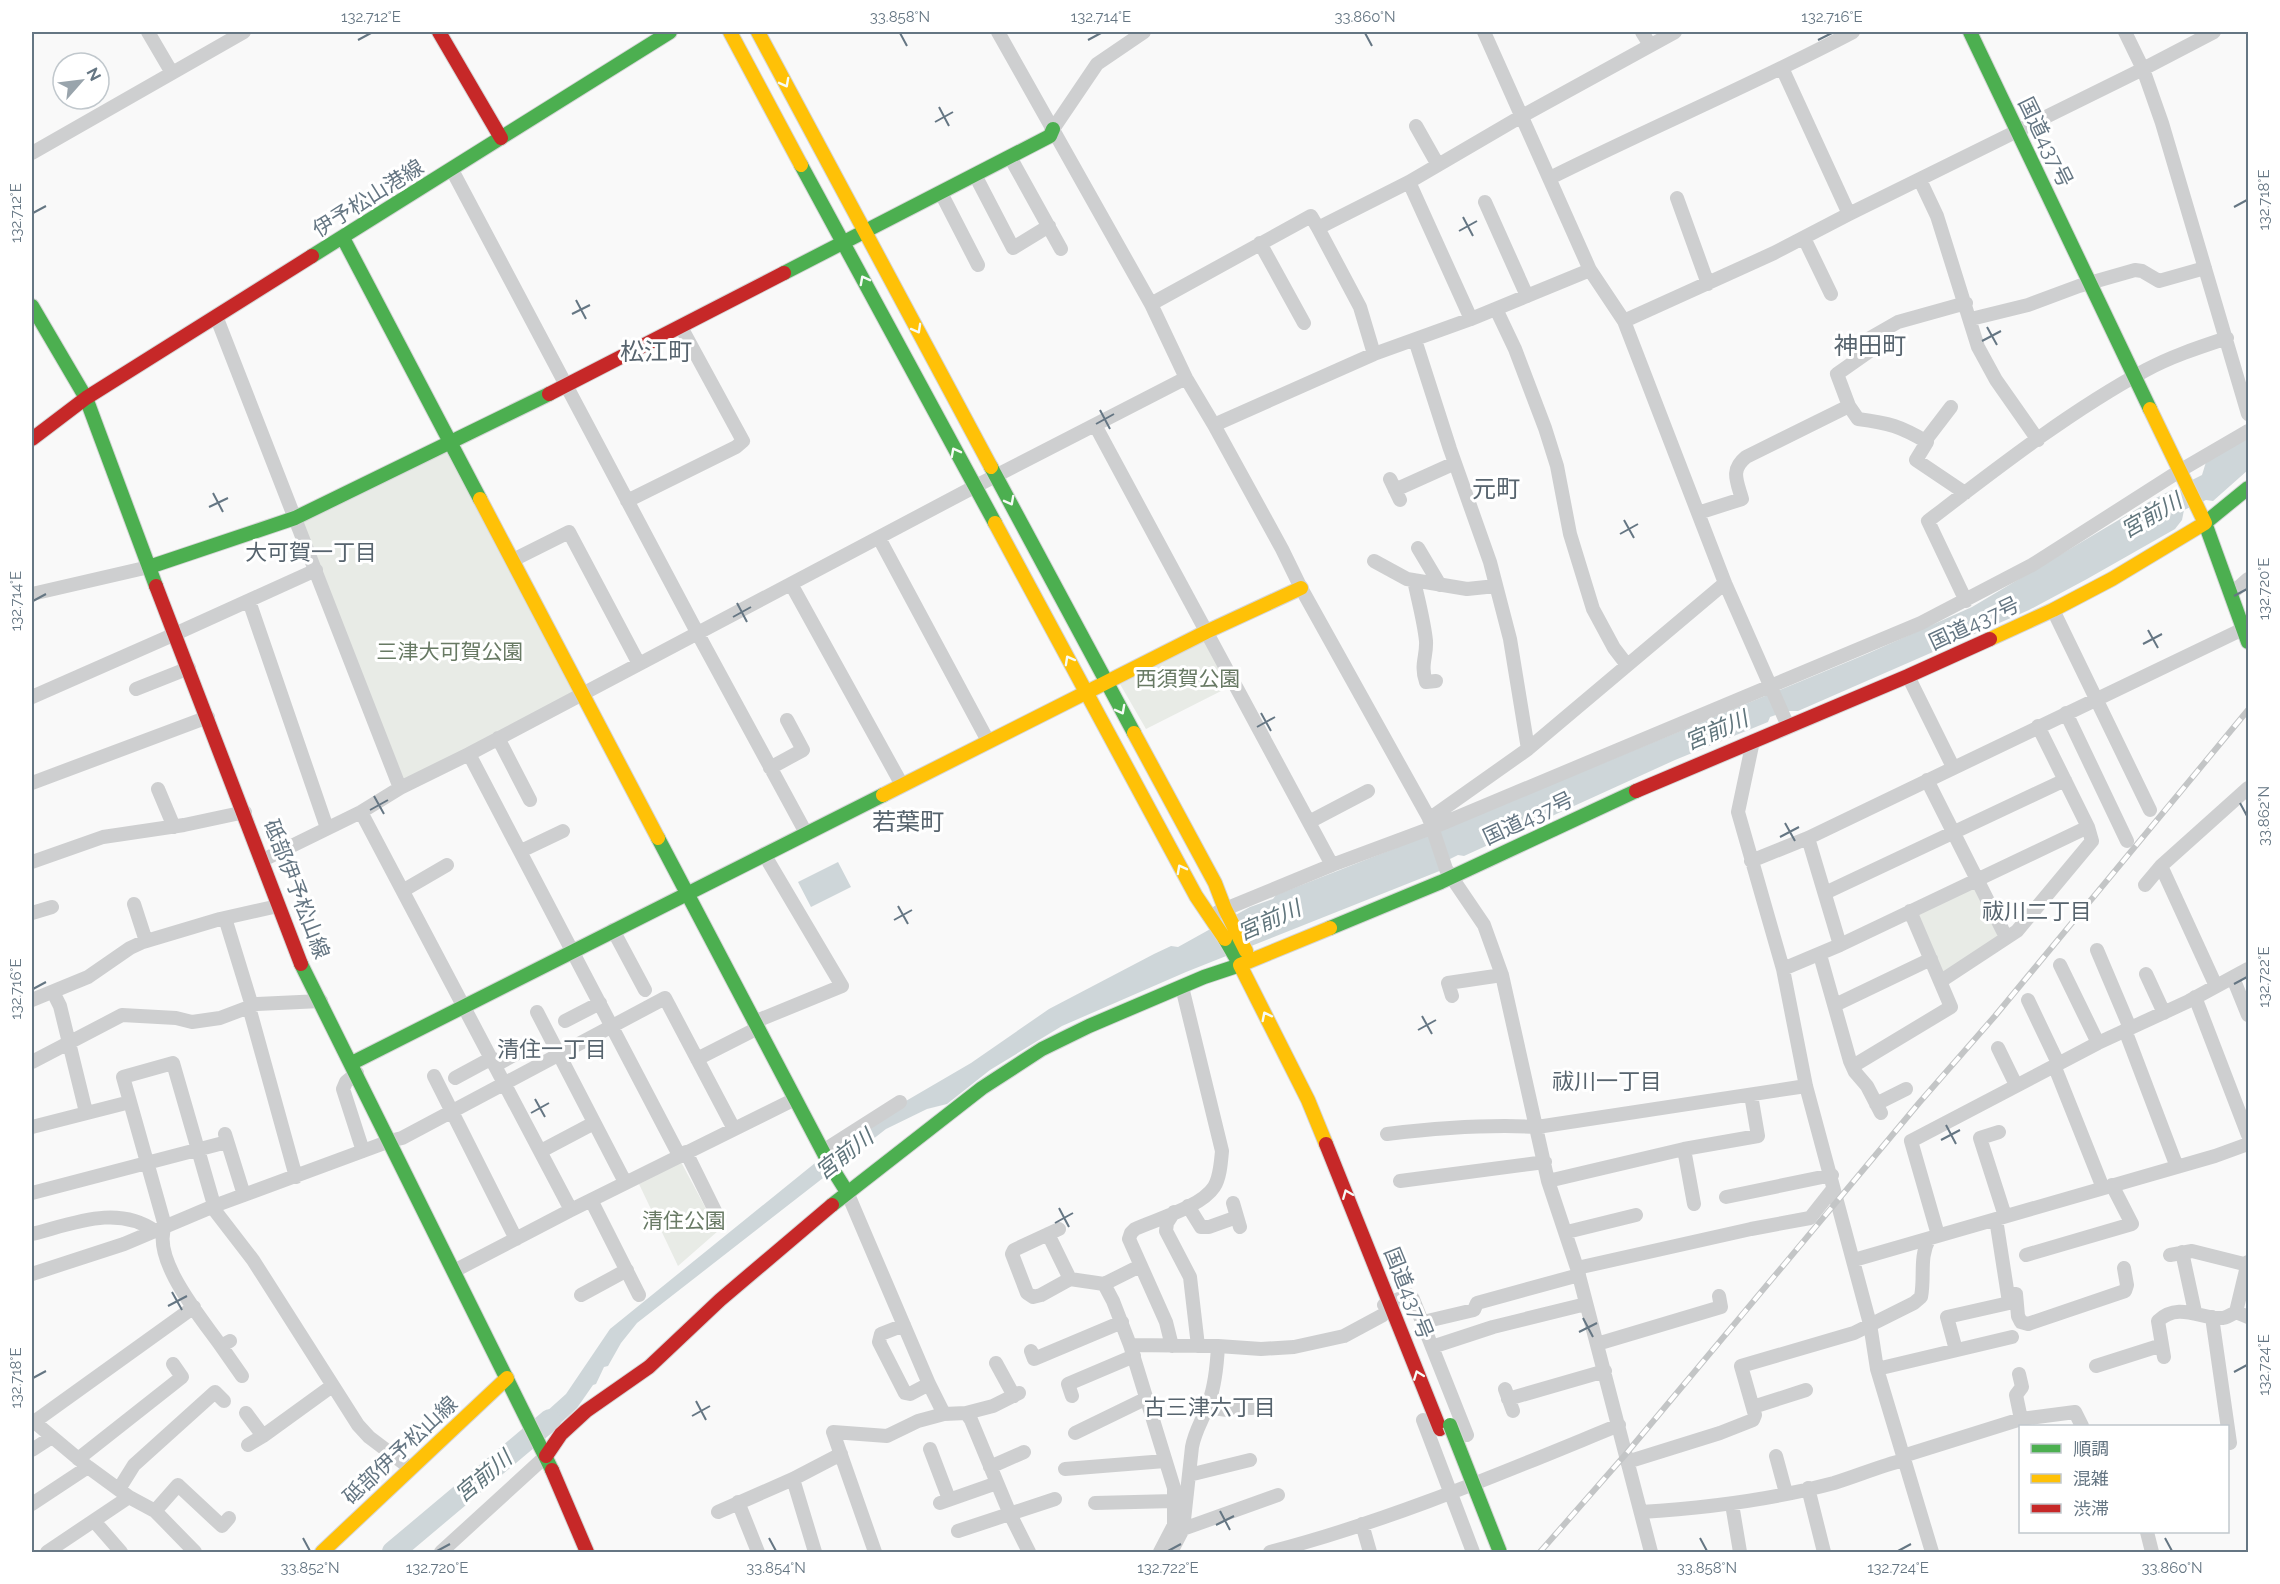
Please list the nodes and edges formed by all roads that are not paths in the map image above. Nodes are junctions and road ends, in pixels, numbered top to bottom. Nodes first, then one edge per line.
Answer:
1 (148, 32) edge
2 (244, 32) edge
3 (438, 32) edge
4 (670, 32) edge
5 (730, 32) edge
6 (758, 32) edge
7 (998, 32) edge
8 (1144, 32) edge
9 (1484, 32) edge
10 (1642, 32) edge
11 (1675, 32) edge
12 (1853, 32) edge
13 (1970, 32) edge
14 (2125, 32) edge
15 (2214, 32) edge
16 (1838, 35) edge
17 (1650, 45) junction
18 (1782, 68) junction
19 (2143, 69) junction
20 (172, 73) junction
21 (1522, 116) junction
22 (1416, 126) dead end
23 (1053, 129) junction
24 (2017, 130) junction
25 (501, 138) junction
26 (32, 153) edge
27 (1010, 157) junction
28 (1438, 165) junction
29 (452, 170) junction
30 (975, 175) junction
31 (1550, 178) junction
32 (1920, 180) junction
33 (1409, 182) junction
34 (941, 193) junction
35 (1677, 198) dead end
36 (1485, 202) dead end
37 (1849, 214) junction
38 (1049, 226) junction
39 (1318, 228) junction
40 (864, 232) junction
41 (343, 238) junction
42 (1804, 238) junction
43 (845, 243) junction
44 (1260, 243) junction
45 (1061, 249) dead end
46 (978, 265) dead end
47 (2205, 268) junction
48 (1590, 270) junction
49 (2090, 283) junction
50 (1708, 284) junction
51 (1284, 290) junction
52 (1830, 294) dead end
53 (1271, 296) dead end
54 (1527, 296) junction
55 (1966, 303) junction
56 (1151, 304) junction
57 (32, 306) edge
58 (1496, 309) junction
59 (216, 316) junction
60 (1971, 319) junction
61 (1471, 320) junction
62 (1624, 321) junction
63 (1304, 323) dead end
64 (681, 327) junction
65 (2227, 338) junction
66 (1415, 340) junction
67 (1374, 354) junction
68 (2135, 377) junction
69 (1185, 378) junction
70 (566, 386) junction
71 (86, 398) junction
72 (1849, 406) junction
73 (1951, 408) dead end
74 (2248, 414) edge
75 (32, 421) edge
76 (1095, 425) junction
77 (1214, 425) junction
78 (2248, 431) edge
79 (32, 439) edge
80 (2038, 440) junction
81 (1925, 441) junction
82 (452, 442) junction
83 (1455, 463) junction
84 (2182, 472) junction
85 (996, 476) junction
86 (974, 487) junction
87 (2248, 488) edge
88 (1395, 490) dead end
89 (1965, 493) junction
90 (627, 501) junction
91 (1698, 513) junction
92 (295, 518) junction
93 (2203, 519) junction
94 (879, 538) junction
95 (1418, 548) dead end
96 (513, 560) junction
97 (1374, 561) dead end
98 (149, 567) junction
99 (316, 570) junction
100 (2248, 579) edge
101 (1414, 580) junction
102 (1725, 583) junction
103 (791, 584) junction
104 (1440, 585) junction
105 (1496, 586) junction
106 (1301, 588) junction
107 (32, 594) edge
108 (2231, 594) junction
109 (1966, 600) junction
110 (249, 601) junction
111 (2053, 610) junction
112 (2243, 629) junction
113 (1206, 632) junction
114 (175, 634) junction
115 (698, 634) junction
116 (2248, 642) edge
117 (639, 664) junction
118 (1627, 665) junction
119 (189, 668) junction
120 (1908, 676) junction
121 (1436, 681) dead end
122 (1106, 682) junction
123 (1771, 688) junction
124 (136, 689) dead end
125 (1086, 692) junction
126 (581, 694) junction
127 (32, 697) edge
128 (2096, 698) junction
129 (2066, 713) junction
130 (208, 717) junction
131 (1786, 722) junction
132 (794, 725) dead end
133 (2038, 726) junction
134 (498, 738) junction
135 (988, 741) junction
136 (1752, 741) junction
137 (1528, 750) junction
138 (469, 754) junction
139 (1953, 767) junction
140 (770, 768) junction
141 (1927, 780) junction
142 (2065, 780) junction
143 (32, 783) edge
144 (902, 785) junction
145 (400, 788) junction
146 (2248, 788) edge
147 (158, 789) dead end
148 (1368, 791) dead end
149 (530, 800) dead end
150 (2150, 810) dead end
151 (245, 812) junction
152 (361, 812) junction
153 (1309, 822) junction
154 (174, 826) junction
155 (2088, 827) junction
156 (327, 828) junction
157 (1434, 828) junction
158 (563, 831) dead end
159 (806, 833) junction
160 (1954, 833) junction
161 (1808, 838) junction
162 (2127, 841) dead end
163 (521, 851) junction
164 (764, 854) junction
165 (263, 860) junction
166 (1751, 861) junction
167 (32, 862) edge
168 (447, 865) dead end
169 (1332, 865) junction
170 (2161, 866) junction
171 (1449, 872) junction
172 (1977, 879) junction
173 (2145, 885) dead end
174 (404, 890) junction
175 (686, 893) junction
176 (1825, 893) junction
177 (134, 903) dead end
178 (278, 906) junction
179 (52, 907) dead end
180 (1225, 911) junction
181 (1910, 911) junction
182 (32, 913) edge
183 (1211, 917) junction
184 (225, 918) junction
185 (614, 930) junction
186 (2006, 937) junction
187 (146, 941) junction
188 (1840, 945) junction
189 (573, 950) junction
190 (2097, 950) dead end
191 (1820, 955) junction
192 (1931, 959) junction
193 (1244, 960) junction
194 (2060, 965) dead end
195 (1783, 969) junction
196 (2248, 969) edge
197 (2146, 974) dead end
198 (1502, 975) junction
199 (2233, 978) junction
200 (1941, 981) junction
201 (2217, 986) junction
202 (1182, 987) junction
203 (645, 990) dead end
204 (53, 992) junction
205 (1452, 996) dead end
206 (2195, 997) junction
207 (32, 1000) edge
208 (2028, 1000) dead end
209 (321, 1001) junction
210 (600, 1003) junction
211 (464, 1005) junction
212 (1835, 1005) junction
213 (250, 1007) junction
214 (537, 1012) dead end
215 (2164, 1013) junction
216 (2248, 1015) edge
217 (565, 1021) dead end
218 (756, 1025) junction
219 (612, 1026) junction
220 (2128, 1029) junction
221 (69, 1043) junction
222 (2098, 1043) junction
223 (532, 1046) dead end
224 (1998, 1048) dead end
225 (559, 1054) junction
226 (697, 1059) junction
227 (494, 1061) junction
228 (32, 1062) edge
229 (2056, 1064) junction
230 (1853, 1066) junction
231 (354, 1068) junction
232 (434, 1076) dead end
233 (455, 1077) dead end
234 (506, 1082) junction
235 (2016, 1085) junction
236 (1806, 1086) junction
237 (1906, 1089) dead end
238 (1751, 1095) junction
239 (795, 1099) junction
240 (130, 1102) junction
241 (900, 1102) dead end
242 (452, 1111) junction
243 (86, 1113) junction
244 (594, 1123) junction
245 (32, 1127) edge
246 (1537, 1127) junction
247 (734, 1129) junction
248 (1999, 1132) dead end
249 (1387, 1134) dead end
250 (2248, 1135) edge
251 (390, 1141) junction
252 (2248, 1144) edge
253 (1684, 1149) junction
254 (198, 1150) junction
255 (363, 1151) junction
256 (541, 1151) junction
257 (823, 1152) junction
258 (682, 1154) junction
259 (1545, 1162) junction
260 (147, 1164) junction
261 (2177, 1167) junction
262 (296, 1177) junction
263 (1400, 1181) dead end
264 (1548, 1181) junction
265 (625, 1182) junction
266 (1832, 1182) junction
267 (2108, 1186) junction
268 (847, 1192) junction
269 (32, 1193) edge
270 (244, 1196) junction
271 (1726, 1197) dead end
272 (591, 1200) junction
273 (1233, 1203) dead end
274 (1694, 1204) dead end
275 (214, 1206) junction
276 (1188, 1206) junction
277 (571, 1210) junction
278 (1174, 1212) junction
279 (1636, 1215) dead end
280 (2001, 1218) junction
281 (720, 1221) dead end
282 (160, 1228) junction
283 (1567, 1232) junction
284 (32, 1234) edge
285 (1934, 1237) junction
286 (516, 1239) junction
287 (2026, 1255) dead end
288 (1854, 1260) junction
289 (2248, 1263) edge
290 (1140, 1266) junction
291 (2124, 1268) dead end
292 (627, 1270) junction
293 (454, 1271) junction
294 (1578, 1271) junction
295 (32, 1274) edge
296 (1070, 1279) junction
297 (1104, 1284) junction
298 (2016, 1294) junction
299 (581, 1295) dead end
300 (639, 1295) dead end
301 (1719, 1296) dead end
302 (1395, 1299) junction
303 (1586, 1304) junction
304 (194, 1307) junction
305 (2195, 1312) junction
306 (2242, 1314) edge
307 (1383, 1315) junction
308 (2212, 1317) junction
309 (1122, 1322) junction
310 (1423, 1322) junction
311 (1870, 1324) junction
312 (904, 1325) junction
313 (2012, 1337) dead end
314 (1597, 1344) junction
315 (1172, 1346) junction
316 (1198, 1346) junction
317 (1218, 1346) junction
318 (1432, 1347) junction
319 (1956, 1350) junction
320 (1031, 1351) dead end
321 (1132, 1351) junction
322 (996, 1362) dead end
323 (173, 1364) dead end
324 (2105, 1368) dead end
325 (1877, 1369) junction
326 (1605, 1371) junction
327 (2019, 1374) dead end
328 (242, 1376) dead end
329 (507, 1378) junction
330 (929, 1384) junction
331 (333, 1386) junction
332 (1806, 1390) dead end
333 (216, 1393) dead end
334 (1072, 1396) dead end
335 (1147, 1398) junction
336 (1508, 1400) dead end
337 (1207, 1407) junction
338 (1753, 1407) junction
339 (1252, 1408) dead end
340 (246, 1413) dead end
341 (966, 1413) junction
342 (944, 1414) junction
343 (2021, 1419) junction
344 (33, 1421) edge
345 (1619, 1425) junction
346 (2081, 1425) edge
347 (2227, 1425) edge
348 (1445, 1427) junction
349 (1075, 1433) dead end
350 (263, 1436) junction
351 (2229, 1436) edge
352 (52, 1437) junction
353 (2230, 1443) dead end
354 (248, 1445) dead end
355 (930, 1449) dead end
356 (32, 1450) edge
357 (542, 1450) junction
358 (1024, 1452) dead end
359 (841, 1454) junction
360 (1776, 1456) dead end
361 (1904, 1458) junction
362 (1250, 1460) dead end
363 (1164, 1461) junction
364 (1627, 1462) junction
365 (83, 1463) junction
366 (990, 1467) junction
367 (410, 1468) junction
368 (1065, 1469) dead end
369 (1189, 1475) junction
370 (792, 1479) junction
371 (1485, 1481) junction
372 (997, 1483) junction
373 (1808, 1488) junction
374 (124, 1493) junction
375 (1786, 1493) junction
376 (1452, 1494) junction
377 (1278, 1495) dead end
378 (1055, 1499) dead end
379 (1174, 1501) junction
380 (738, 1503) junction
381 (1095, 1503) dead end
382 (32, 1504) edge
383 (1732, 1504) junction
384 (155, 1512) junction
385 (718, 1512) dead end
386 (1641, 1512) junction
387 (1010, 1514) junction
388 (229, 1518) dead end
389 (94, 1521) junction
390 (1362, 1524) junction
391 (1183, 1529) junction
392 (958, 1532) dead end
393 (2147, 1533) edge
394 (1307, 1548) edge
395 (47, 1552) edge
396 (122, 1552) edge
397 (195, 1552) edge
398 (322, 1552) edge
399 (441, 1552) edge
400 (587, 1552) edge
401 (758, 1552) edge
402 (815, 1552) edge
403 (875, 1552) edge
404 (1029, 1552) edge
405 (1160, 1552) edge
406 (1171, 1552) edge
407 (1270, 1552) edge
408 (1370, 1552) edge
409 (1473, 1552) edge
410 (1488, 1552) edge
411 (1500, 1552) edge
412 (1513, 1552) edge
413 (1651, 1552) edge
414 (1740, 1552) edge
415 (1824, 1552) edge
416 (1932, 1552) edge
417 (2152, 1552) edge

1 - 20 street
2 - 20 street
3 - 25 main road
4 - 25 main road, 伊予松山港線
5 - 43 main road
6 -> 40 main road
7 - 23 street
8 - 23 street
9 - 21 street
10 - 17 street
11 - 17 street
12 - 16 street
13 - 24 main road, 国道437号
14 - 19 street
15 - 19 street
16 - 18 street
17 - 21 street
18 - 31 street
18 - 37 street
19 - 24 street
19 - 47 street
20 - 26 street
21 - 28 street
21 - 31 street
22 - 28 street
23 - 27 main road
23 - 56 street
24 - 32 street
24 - 49 main road, 国道437号
25 - 29 main road, 伊予松山港線
27 - 30 main road
27 - 38 street
28 - 33 street
29 - 41 main road, 伊予松山港線
29 - 70 street
30 - 34 main road
30 - 38 street
31 - 48 street
32 - 37 street
32 - 55 street
33 - 39 street
33 - 61 street
34 - 40 main road
34 - 46 street
35 - 50 street
36 - 54 street
37 - 42 street
38 - 45 street
39 - 44 street
39 - 67 street
40 - 43 main road
40 -> 85 main road
41 - 59 main road, 伊予松山港線
41 - 82 main road
42 - 50 street
42 - 52 street
43 - 64 main road
86 -> 43 main road
44 - 51 street
44 - 56 street
47 - 49 street
47 - 65 street
48 - 54 street
48 - 62 street
49 - 60 street
49 - 68 main road, 国道437号
50 - 62 street
51 - 53 street
51 - 63 street
54 - 58 street
55 - 60 street
55 - 72 street
56 - 69 street
57 - 71 main road, 砥部伊予松山線
58 - 61 street
58 - 118 street
59 - 71 main road, 伊予松山港線
59 - 92 street
60 - 80 street
61 - 66 street
62 - 91 street
64 - 70 main road
64 - 90 street
65 - 68 street
65 - 74 street
66 - 67 street
66 - 83 street
67 - 77 street
68 - 80 street
68 - 84 main road, 国道437号
69 - 76 street
69 - 77 street
70 - 82 main road
70 - 90 street
71 - 75 main road, 伊予松山港線
71 - 79 main road, 伊予松山港線
71 - 98 main road, 砥部伊予松山線
72 - 81 street
72 - 91 street
73 - 81 street
76 - 85 street
76 - 113 street
77 - 106 street
78 - 84 street
80 - 89 street
81 - 89 street
82 - 92 main road
82 - 96 main road
83 - 88 street
83 - 105 street
84 - 93 main road, 国道437号
84 - 109 street
85 - 86 street
85 -> 122 main road
86 - 94 street
125 -> 86 main road
87 - 93 main road
89 - 109 street
90 - 115 street
91 - 102 street
92 - 98 main road
92 - 99 street
93 - 108 main road
93 - 111 main road, 国道437号
94 - 103 street
94 - 135 street
95 - 104 street
96 - 117 street
96 - 126 main road
97 - 101 street
98 - 107 street
98 - 114 main road, 砥部伊予松山線
99 - 110 street
99 - 145 street
100 - 108 street
101 - 104 street
101 - 121 street
102 - 118 street
102 - 123 street
103 - 115 street
103 - 144 street
104 - 105 street
105 - 137 street
106 - 113 main road
106 - 157 street
108 - 112 main road
109 - 123 street
110 - 114 street
110 - 156 street
111 - 120 main road, 国道437号
111 - 128 street
112 - 116 main road
112 - 128 street
113 - 122 main road
113 - 153 street
114 - 119 main road, 砥部伊予松山線
114 - 127 street
115 - 117 street
115 - 140 street
117 - 126 street
118 - 137 street
119 - 124 street
119 - 130 main road, 砥部伊予松山線
120 - 131 main road, 国道437号
120 - 139 street
122 - 125 main road
122 -> 180 main road
123 - 131 street
123 - 157 street
125 - 135 main road
183 -> 125 main road
126 - 134 street
126 - 175 main road
128 - 129 street
128 - 150 street
129 - 133 street
129 - 162 street
130 - 143 street
130 - 151 main road, 砥部伊予松山線
131 - 136 main road, 国道437号
132 - 140 street
133 - 139 street
133 - 142 street
134 - 138 street
134 - 149 street
135 - 144 main road
136 - 166 street
136 - 171 main road, 国道437号
137 - 157 street
138 - 145 street
138 - 163 street
139 - 141 street
140 - 159 street
141 - 160 street
141 - 161 street
142 - 155 street
142 - 160 street
144 - 159 main road
145 - 152 street
146 - 170 street
147 - 154 street
148 - 153 street
151 - 154 street
151 - 165 main road, 砥部伊予松山線
152 - 156 street
152 - 174 street
153 - 169 street
154 - 167 street
155 - 172 street
155 - 186 street
156 - 165 street
157 - 169 street
157 - 171 street
158 - 163 street
159 - 164 main road
160 - 172 street
160 - 176 street
161 - 166 street
161 - 176 street
163 - 189 street
164 - 175 main road
164 - 218 street
165 - 178 main road, 砥部伊予松山線
166 - 195 street
168 - 174 street
169 - 180 street
170 - 173 street
170 - 201 street
171 - 193 main road, 国道437号
171 - 198 street
172 - 181 street
172 - 186 street
174 - 211 street
175 - 185 main road
175 - 218 main road
176 - 188 street
177 - 187 street
178 - 184 street
178 - 209 main road, 砥部伊予松山線
179 - 182 street
180 - 183 street
180 - 193 main road
181 - 188 street
181 - 192 street
183 - 193 main road
184 - 187 street
184 - 213 street
185 - 189 main road
185 - 203 street
186 - 200 street
187 - 204 street
188 - 191 street
189 - 210 street
189 - 211 main road
190 - 220 street
191 - 195 street
191 - 212 street
192 - 200 street
192 - 212 street
193 - 202 main road
193 - 302 main road, 国道437号
194 - 222 street
195 - 236 street
196 - 199 street
197 - 215 street
198 - 205 street
198 - 246 street
199 - 201 street
199 - 216 street
200 - 230 street
201 - 206 street
202 - 268 main road
202 - 276 street
204 - 207 street
204 - 221 street
206 - 215 street
206 - 250 street
208 - 229 street
209 - 213 street
209 - 231 main road, 砥部伊予松山線
210 - 217 street
210 - 219 street
211 - 227 street
211 - 231 main road
212 - 230 street
213 - 221 street
213 - 262 street
214 - 225 street
215 - 220 street
218 - 226 street
218 - 239 main road
219 - 225 street
219 - 226 street
219 - 258 street
220 - 222 street
220 - 261 street
221 - 228 street
221 - 243 street
222 - 229 street
223 - 227 street
224 - 235 street
225 - 234 street
225 - 244 street
226 - 247 street
227 - 233 street
227 - 234 street
229 - 235 street
229 - 267 street
230 - 237 street
231 - 251 main road, 砥部伊予松山線
231 - 255 street
232 - 242 street
234 - 242 street
234 - 256 street
235 - 285 street
236 - 238 street
236 - 266 street
238 - 246 street
238 - 253 street
239 - 247 street
239 - 257 main road
240 - 243 street
240 - 254 street
240 - 260 street
241 - 257 street
242 - 251 street
242 - 286 street
243 - 245 street
244 - 256 street
244 - 265 street
246 - 249 street
246 - 259 street
247 - 258 street
248 - 280 street
251 - 255 street
251 - 293 main road, 砥部伊予松山線
252 - 261 street
253 - 264 street
253 - 274 street
254 - 260 street
254 - 270 street
254 - 275 street
255 - 262 street
256 - 277 street
257 - 268 main road
258 - 265 street
258 - 281 street
259 - 263 street
259 - 264 street
260 - 269 street
260 - 282 street
261 - 267 street
262 - 270 street
264 - 283 street
265 - 272 street
266 - 271 street
266 - 288 street
266 - 294 street
267 - 280 street
267 - 287 street
268 - 312 street
268 - 357 main road
270 - 275 street
272 - 277 street
272 - 292 street
273 - 276 street
275 - 282 street
275 - 331 street
276 - 278 street
277 - 286 street
278 - 290 street
278 - 316 street
279 - 283 street
280 - 285 street
280 - 298 street
282 - 284 street
282 - 295 street
282 - 304 street
283 - 294 street
285 - 288 street
285 - 311 street
286 - 293 street
288 - 311 street
289 - 305 street
289 - 306 street
290 - 297 street
290 - 315 street
291 - 298 street
292 - 299 street
292 - 300 street
293 - 329 main road, 砥部伊予松山線
294 - 303 street
294 - 310 street
296 - 296 street
296 - 297 street
297 - 309 street
298 - 319 street
301 - 314 street
302 - 307 street
302 - 310 street
302 - 348 main road, 国道437号
303 - 314 street
303 - 318 street
304 - 328 street
304 - 344 street
305 - 308 street
305 - 324 street
306 - 308 street
307 - 317 street
307 - 376 street
308 - 347 street
309 - 320 street
309 - 321 street
310 - 318 street
311 - 325 street
311 - 338 street
312 - 330 street
312 - 330 street
313 - 319 street
314 - 326 street
315 - 316 street
315 - 321 street
316 - 317 street
317 - 337 street
318 - 371 street
319 - 325 street
321 - 334 street
321 - 335 street
322 - 341 street
323 - 365 street
325 - 361 street
326 - 336 street
326 - 345 street
327 - 343 street
329 - 357 main road, 砥部伊予松山線
329 - 367 main road, 砥部伊予松山線
330 - 342 street
331 - 350 street
331 - 367 street
332 - 338 street
333 - 374 street
335 - 349 street
335 - 363 street
337 - 339 street
337 - 369 street
338 - 364 street
340 - 350 street
341 - 342 street
341 - 366 street
342 - 359 street
343 - 346 street
343 - 361 street
344 - 352 street
345 - 364 street
345 - 371 street
348 - 410 main road, 国道437号
348 - 411 main road, 国道437号, bridge
350 - 354 street
351 - 353 street
352 - 356 street
352 - 365 street
355 - 372 street
357 - 399 street
357 - 400 main road, 砥部伊予松山線
358 - 366 street
359 - 370 street
359 - 403 street
360 - 375 street
361 - 373 street
361 - 416 street
362 - 369 street
363 - 368 street
363 - 379 street
364 - 386 street
365 - 374 street
365 - 382 street
366 - 372 street
367 - 398 main road, 砥部伊予松山線
369 - 391 street
370 - 380 street
370 - 402 street
371 - 376 street
371 - 412 street
372 - 387 street
373 - 375 street
373 - 415 street
374 - 384 street
374 - 389 street
375 - 383 street
376 - 390 street
376 - 409 street
377 - 391 street
378 - 387 street
379 - 381 street
379 - 405 street
380 - 385 street
380 - 401 street
383 - 386 street
383 - 414 street
384 - 388 street
384 - 397 street
386 - 413 street
387 - 392 street
387 - 404 street
389 - 395 street
389 - 396 street
390 - 394 street
390 - 408 street
391 - 406 street
393 - 417 street
394 - 407 street

